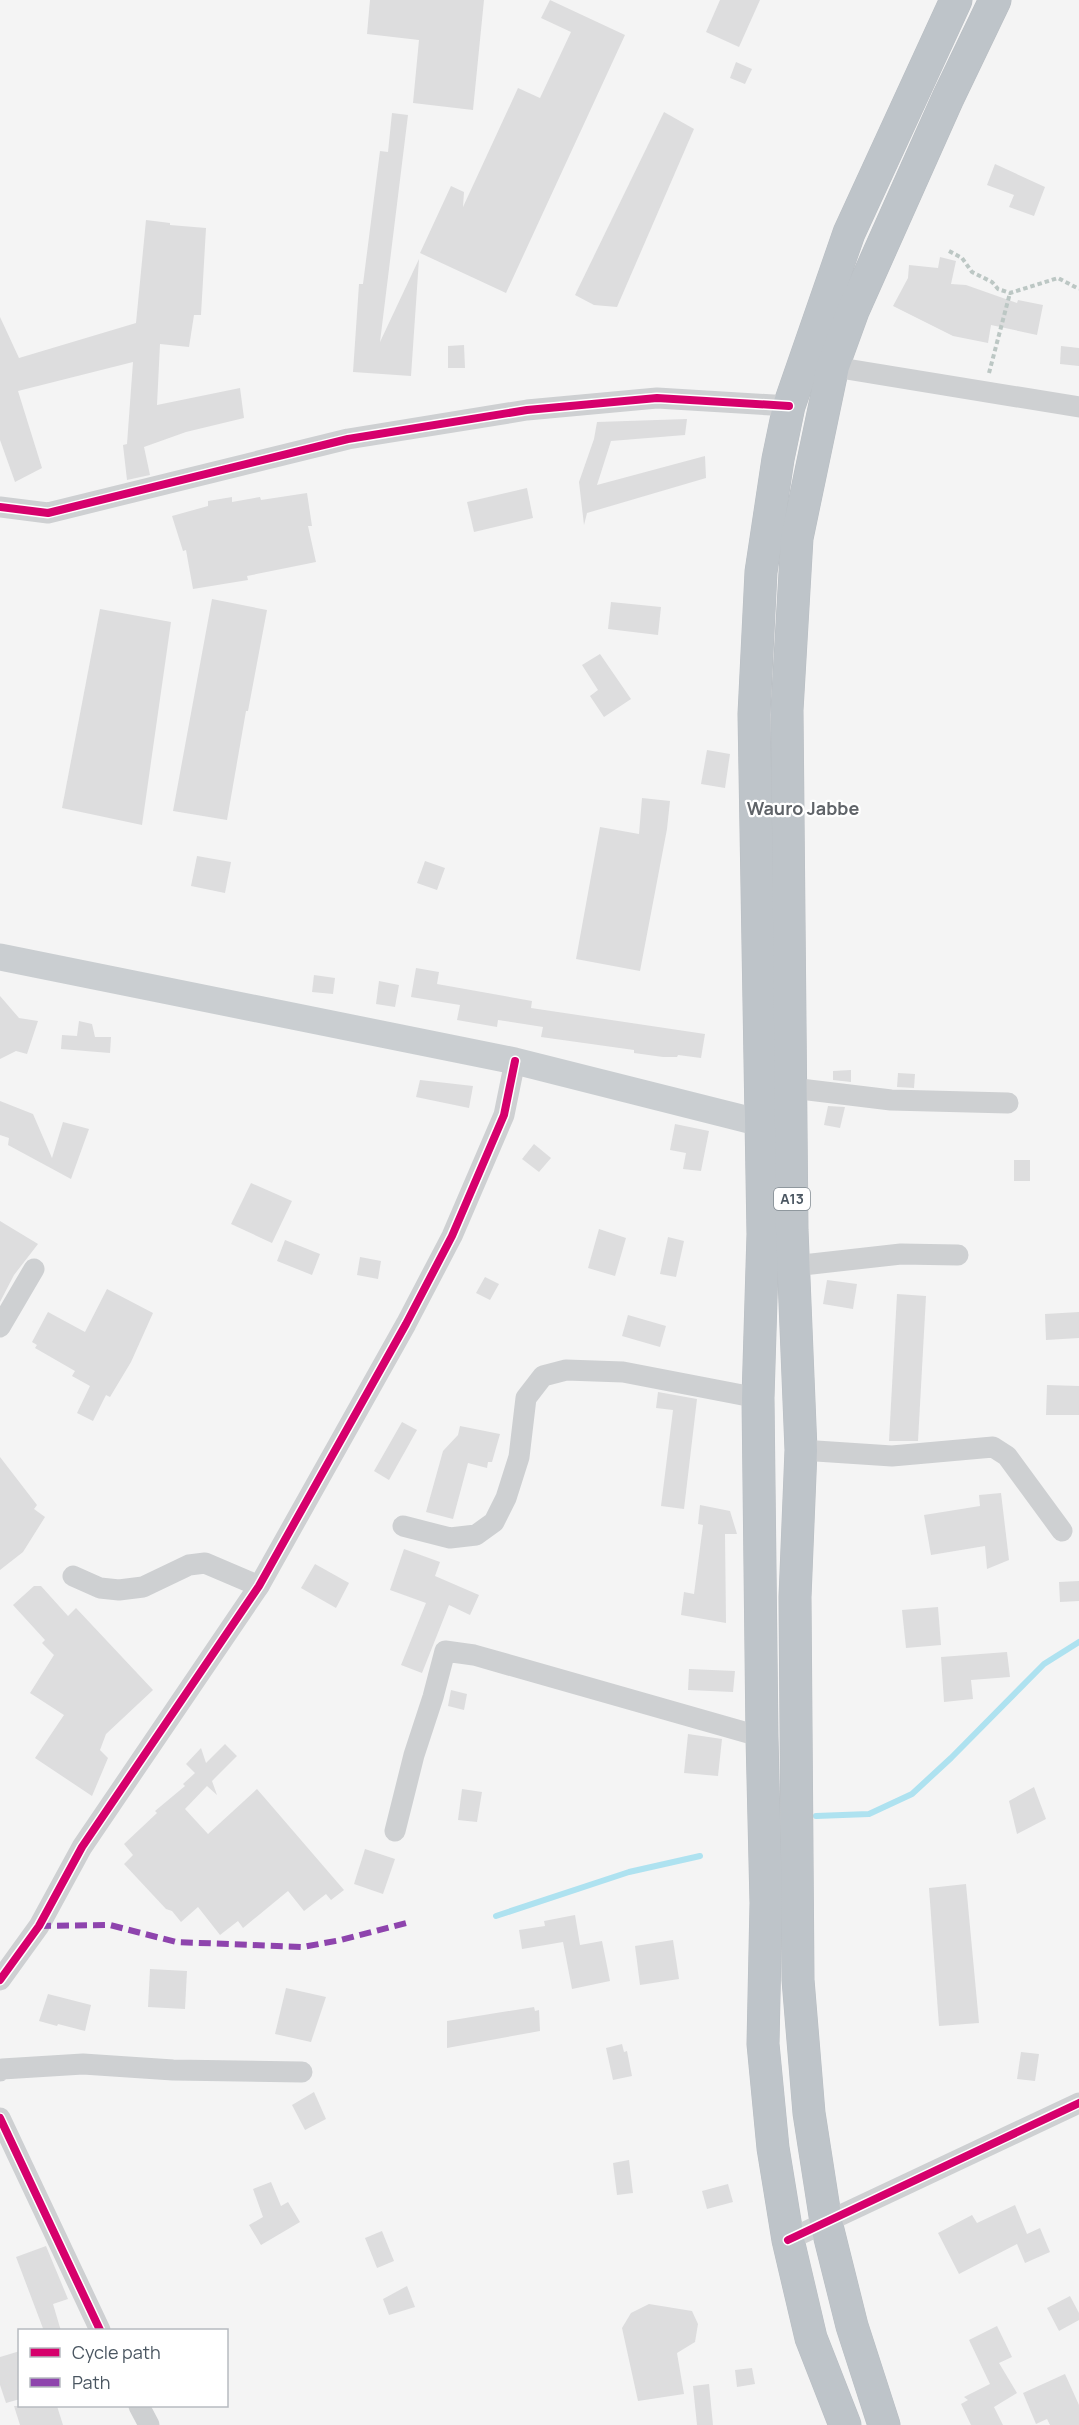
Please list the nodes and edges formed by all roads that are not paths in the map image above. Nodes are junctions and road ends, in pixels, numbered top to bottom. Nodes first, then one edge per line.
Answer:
1 (956, 0) edge
2 (995, 0) edge
3 (818, 364) junction
4 (789, 406) junction
5 (1079, 407) edge
6 (0, 507) edge
7 (0, 957) edge
8 (515, 1061) junction
9 (792, 1088) junction
10 (1008, 1103) dead end
11 (777, 1127) junction
12 (958, 1255) dead end
13 (794, 1266) junction
14 (34, 1269) dead end
15 (0, 1327) edge
16 (758, 1398) junction
17 (801, 1450) junction
18 (404, 1526) dead end
19 (1062, 1531) dead end
20 (73, 1576) dead end
21 (259, 1586) junction
22 (762, 1737) junction
23 (395, 1832) dead end
24 (0, 1980) edge
25 (0, 2071) edge
26 (302, 2072) dead end
27 (1079, 2103) edge
28 (0, 2118) edge
29 (826, 2222) junction
30 (788, 2240) junction
31 (99, 2329) edge
32 (140, 2407) edge
33 (149, 2425) edge
34 (845, 2425) edge
35 (884, 2425) edge

1 - 3 highway, A13
2 - 3 highway, A13
3 - 4 highway, A13
3 - 5 street
3 - 9 highway, A13
4 - 6 street
4 - 11 highway, A13
7 - 8 main road
8 - 11 main road
8 - 21 street
9 - 10 street
9 - 11 highway, A13
11 - 13 highway, A13
11 - 16 highway, A13
12 - 13 street
13 - 17 highway, A13
14 - 15 street
16 - 18 street
16 - 22 highway, A13
17 - 19 street
17 - 29 highway, A13
20 - 21 street
21 - 24 street
22 - 23 street
22 - 30 highway, A13
25 - 26 street
27 - 29 street
28 - 31 street
29 - 30 street
29 - 35 highway, A13
30 - 34 highway, A13
32 - 33 street

